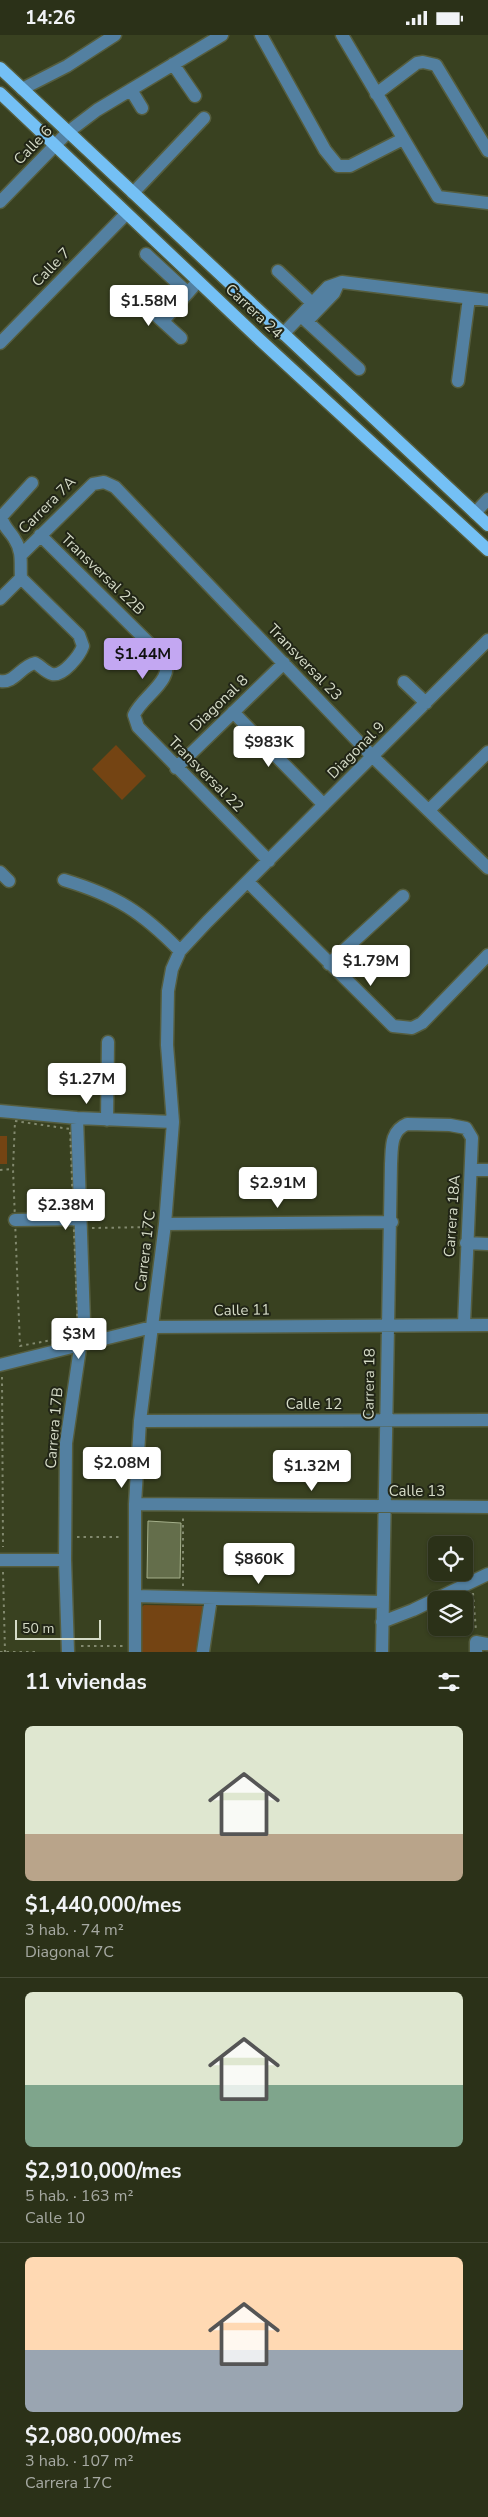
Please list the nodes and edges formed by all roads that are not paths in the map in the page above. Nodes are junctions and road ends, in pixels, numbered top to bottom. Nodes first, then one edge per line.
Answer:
1 (116, 35) edge
2 (222, 35) edge
3 (261, 35) edge
4 (342, 35) edge
5 (173, 64) junction
6 (0, 68) edge
7 (22, 89) junction
8 (131, 90) junction
9 (376, 94) junction
10 (196, 96) dead end
11 (2, 98) edge
12 (142, 108) dead end
13 (204, 118) dead end
14 (68, 132) junction
15 (403, 139) junction
16 (56, 146) junction
17 (488, 151) edge
18 (133, 193) junction
19 (0, 202) edge
20 (488, 203) edge
21 (126, 214) junction
22 (146, 253) dead end
23 (278, 271) dead end
24 (198, 282) junction
25 (338, 284) junction
26 (188, 293) junction
27 (136, 297) dead end
28 (469, 298) junction
29 (488, 301) edge
30 (312, 303) junction
31 (304, 318) junction
32 (163, 321) junction
33 (286, 337) junction
34 (181, 338) dead end
35 (0, 343) edge
36 (359, 369) dead end
37 (458, 381) dead end
38 (98, 482) joint
39 (32, 483) dead end
40 (488, 499) edge
41 (475, 513) junction
42 (488, 525) edge
43 (40, 535) junction
44 (488, 550) edge
45 (21, 555) junction
46 (21, 578) junction
47 (0, 599) edge
48 (488, 640) edge
49 (284, 663) junction
50 (0, 681) edge
51 (404, 682) dead end
52 (139, 703) joint
53 (426, 703) junction
54 (234, 712) junction
55 (488, 753) edge
56 (372, 757) junction
57 (176, 767) junction
58 (324, 805) junction
59 (429, 810) junction
60 (269, 861) junction
61 (488, 868) edge
62 (64, 879) dead end
63 (248, 882) junction
64 (403, 896) dead end
65 (180, 951) junction
66 (488, 955) edge
67 (329, 965) junction
68 (108, 1042) dead end
69 (0, 1111) edge
70 (76, 1118) junction
71 (107, 1120) junction
72 (173, 1121) junction
73 (450, 1125) joint
74 (472, 1170) junction
75 (488, 1170) edge
76 (15, 1220) road end
77 (79, 1222) junction
78 (392, 1222) junction
79 (165, 1225) junction
80 (466, 1243) junction
81 (488, 1243) edge
82 (464, 1324) junction
83 (387, 1325) junction
84 (488, 1325) edge
85 (152, 1327) junction
86 (81, 1345) junction
87 (1, 1371) edge
88 (385, 1420) junction
89 (488, 1420) edge
90 (140, 1421) junction
91 (135, 1504) junction
92 (384, 1507) junction
93 (488, 1507) edge
94 (65, 1560) junction
95 (2, 1561) edge
96 (488, 1575) edge
97 (136, 1596) junction
98 (211, 1598) junction
99 (382, 1602) junction
100 (382, 1622) junction
101 (72, 1649) edge
102 (132, 1649) edge
103 (203, 1652) edge
104 (382, 1652) edge

1 - 7 street
2 - 5 street, Calle 6
3 - 15 street
4 - 9 street
5 - 8 street, Calle 6
5 - 10 street
6 - 7 main road, Carrera 24
7 - 14 main road, Carrera 24
8 - 12 street
8 - 14 street, Calle 6
9 - 15 street
9 - 17 street
11 - 16 main road, Carrera 24
13 - 18 street
14 - 16 street, Calle 6
14 - 18 main road, Carrera 24
15 - 20 street
16 - 19 street, Calle 6
16 - 21 main road, Carrera 24
18 - 33 main road, Carrera 24
21 - 24 main road, Carrera 24
21 - 35 street, Calle 7
22 - 26 street
23 - 30 street
24 - 26 street
24 - 44 main road, Carrera 24
25 - 28 street
25 - 30 street
25 - 31 street
26 - 32 street
27 - 32 street
28 - 29 street
28 - 37 street
30 - 31 street
31 - 33 street
31 - 36 street
32 - 34 street
33 - 41 main road, Carrera 24
38 - 43 street, Carrera 7A
38 - 49 street, Transversal 23
39 - 45 street
40 - 41 street
41 - 42 main road, Carrera 24
43 - 45 street, Carrera 7A
43 - 52 street, Transversal 22B
45 - 46 street
46 - 47 street
46 - 50 street
48 - 53 street, Diagonal 9
49 - 54 street, Diagonal 8
49 - 56 street, Transversal 23
51 - 53 street
52 - 57 street, Transversal 22
53 - 56 street, Diagonal 9
54 - 57 street, Diagonal 8
54 - 58 street
55 - 59 street
56 - 58 street, Diagonal 9
56 - 59 street, Transversal 23
57 - 60 street, Transversal 22
58 - 60 street, Diagonal 9
59 - 61 street, Transversal 23
60 - 63 street, Diagonal 9
62 - 65 street
63 - 65 street, Carrera 17C
63 - 67 street
64 - 67 street
65 - 72 street, Carrera 17C
66 - 67 street
68 - 71 street
69 - 70 street
70 - 71 street
70 - 77 street, Carrera 17B
71 - 72 street
72 - 79 street, Carrera 17C
73 - 74 street, Carrera 18A
73 - 78 street, Carrera 18
74 - 75 street
74 - 80 street, Carrera 18A
76 - 77 street
77 - 86 street, Carrera 17B
78 - 79 street
78 - 83 street, Carrera 18
79 - 85 street, Carrera 17C
80 - 81 street
80 - 82 street, Carrera 18A
82 - 83 street, Calle 11
82 - 84 street, Calle 11
83 - 85 street, Calle 11
83 - 88 street, Carrera 18
85 - 86 street, Calle 11
85 - 90 street, Carrera 17C
86 - 87 street, Calle 11
86 - 94 street, Carrera 17B
88 - 89 street, Calle 12
88 - 90 street, Calle 12
88 - 92 street, Carrera 18
90 - 91 street, Carrera 17C
91 - 92 street, Calle 13
91 - 97 street, Carrera 17C
92 - 93 street, Calle 13
92 - 99 street, Carrera 18
94 - 95 street
94 - 101 street, Carrera 17B
96 - 100 street
97 - 98 street
97 - 102 street, Carrera 17C
98 - 99 street
98 - 103 street
99 - 100 street, Carrera 18
100 - 104 street, Carrera 18

